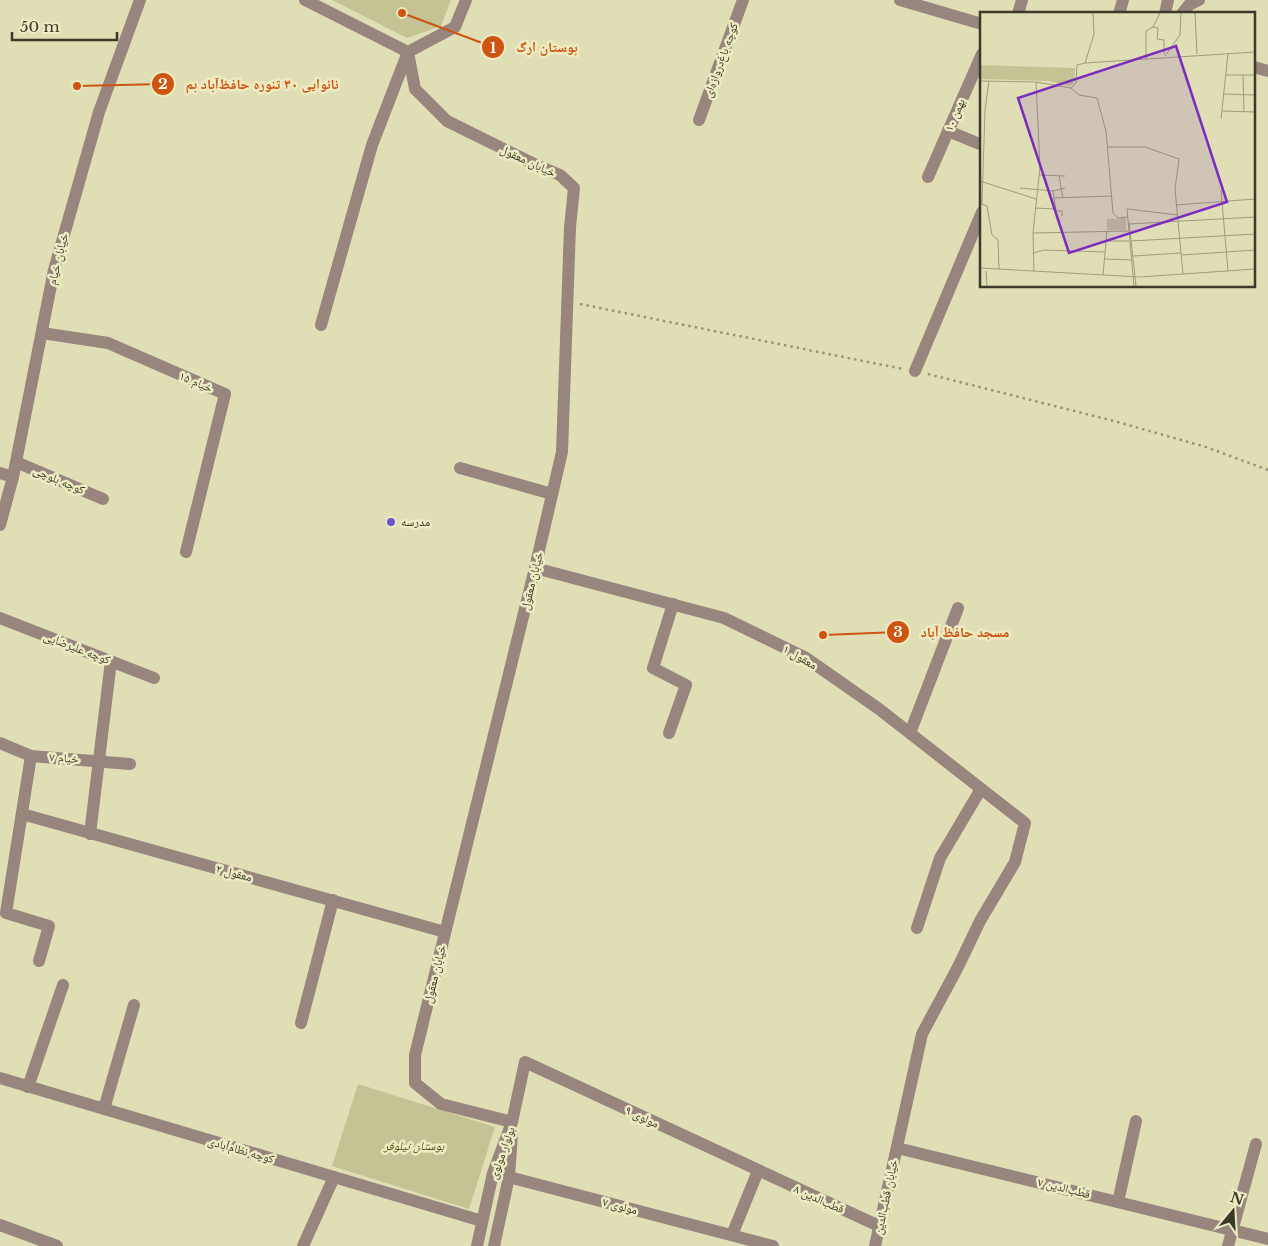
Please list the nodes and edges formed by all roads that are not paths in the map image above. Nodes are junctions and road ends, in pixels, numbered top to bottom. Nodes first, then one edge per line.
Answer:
1 (140, 0) edge
2 (304, 0) edge
3 (466, 0) edge
4 (743, 0) edge
5 (900, 0) edge
6 (1199, 0) edge
7 (1184, 12) edge
8 (980, 23) edge
9 (408, 52) junction
10 (980, 59) edge
11 (699, 120) dead end
12 (948, 131) junction
13 (980, 144) edge
14 (928, 177) dead end
15 (980, 217) edge
16 (321, 325) dead end
17 (42, 333) junction
18 (916, 371) dead end
19 (16, 462) junction
20 (460, 468) dead end
21 (0, 473) edge
22 (13, 477) junction
23 (552, 494) junction
24 (102, 499) dead end
25 (0, 525) edge
26 (186, 552) dead end
27 (535, 568) junction
28 (673, 604) junction
29 (958, 608) dead end
30 (0, 618) edge
31 (111, 662) junction
32 (154, 678) dead end
33 (669, 733) dead end
34 (910, 733) junction
35 (0, 743) edge
36 (31, 756) junction
37 (99, 761) junction
38 (130, 764) dead end
39 (981, 789) junction
40 (22, 814) junction
41 (1025, 823) joint
42 (90, 834) junction
43 (5, 891) edge
44 (333, 900) junction
45 (918, 928) dead end
46 (445, 932) junction
47 (39, 960) dead end
48 (63, 985) dead end
49 (134, 1005) dead end
50 (301, 1023) dead end
51 (0, 1078) edge
52 (28, 1087) junction
53 (104, 1109) junction
54 (1136, 1121) dead end
55 (512, 1122) junction
56 (1256, 1144) dead end
57 (897, 1148) junction
58 (758, 1171) junction
59 (334, 1177) junction
60 (509, 1177) junction
61 (1118, 1202) junction
62 (482, 1221) junction
63 (0, 1225) edge
64 (879, 1226) junction
65 (1232, 1229) junction
66 (732, 1235) junction
67 (1268, 1238) edge
68 (57, 1246) edge
69 (303, 1246) edge
70 (477, 1246) edge
71 (494, 1246) edge
72 (773, 1246) edge
73 (875, 1246) edge
74 (1228, 1246) edge

1 - 17 street, خیابان خیام
2 - 9 street
3 - 9 street
4 - 11 street, کوچه باغ‌دروازه‌ای
5 - 8 street
6 - 7 street
9 - 16 street
9 - 23 street, خیابان معقول
10 - 12 street, بهمن ۱۰
12 - 13 street
12 - 14 street, بهمن ۱۰
15 - 18 street
17 - 19 street, خیابان خیام
17 - 26 street, خیام ۱۵
19 - 22 street, خیابان خیام
19 - 24 street, کوچه بلوچی
20 - 23 street
21 - 22 street
22 - 25 street, خیابان خیام
23 - 27 street, خیابان معقول
27 - 28 street, معقول ۱
27 - 46 street, خیابان معقول
28 - 33 street
28 - 34 street, معقول ۱
29 - 34 street
30 - 31 street, کوچه علیرضایی
31 - 32 street, کوچه علیرضایی
31 - 37 street
34 - 39 street, معقول ۱
35 - 36 street, خیام ۷
36 - 37 street, خیام ۷
36 - 40 street
37 - 38 street, خیام ۷
37 - 42 street
39 - 41 street, معقول ۱
39 - 45 street
40 - 42 street, معقول ۲
40 - 43 street
41 - 57 street, خیابان قطب‌الدین
42 - 44 street, معقول ۲
43 - 47 street
44 - 46 street, معقول ۲
44 - 50 street
46 - 55 street, خیابان معقول
48 - 52 street
49 - 53 street
51 - 52 street, کوچه نظام‌آبادی
52 - 53 street, کوچه نظام‌آبادی
53 - 59 street, کوچه نظام‌آبادی
54 - 61 street
55 - 58 street, مولوی ۹
55 - 60 street, بولوار مولوی
55 - 62 street, بولوار مولوی
56 - 65 street
57 - 61 street, قطب‌الدین ۷
57 - 64 street, خیابان قطب‌الدین
58 - 64 street, قطب‌الدین ۸
58 - 66 street
59 - 62 street, کوچه نظام‌آبادی
59 - 69 street
60 - 66 street, مولوی ۷
60 - 71 street, بولوار مولوی
61 - 65 street, قطب‌الدین ۷
62 - 70 street, بولوار مولوی
63 - 68 street
64 - 73 street, خیابان قطب‌الدین
65 - 67 street, قطب‌الدین ۷
65 - 74 street
66 - 72 street, مولوی ۷

